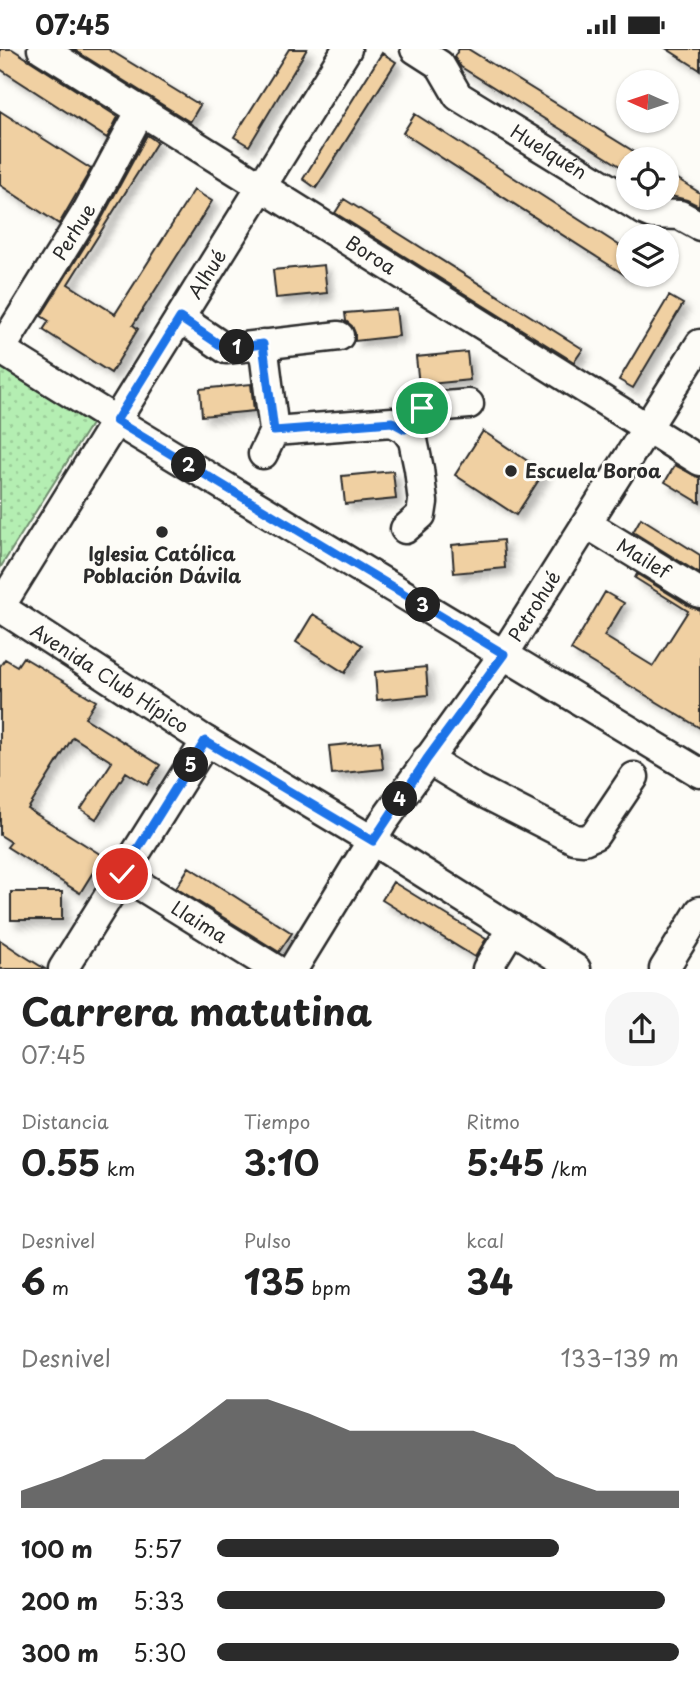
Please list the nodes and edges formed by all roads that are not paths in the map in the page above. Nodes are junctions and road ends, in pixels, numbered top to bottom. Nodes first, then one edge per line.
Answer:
1 (42, 49) edge
2 (346, 49) edge
3 (415, 49) edge
4 (141, 110) junction
5 (262, 185) junction
6 (700, 226) edge
7 (180, 318) junction
8 (339, 335) dead end
9 (263, 344) junction
10 (700, 344) edge
11 (0, 349) edge
12 (469, 404) dead end
13 (116, 421) junction
14 (405, 429) junction
15 (647, 429) junction
16 (700, 461) edge
17 (587, 524) junction
18 (405, 529) dead end
19 (700, 593) edge
20 (0, 607) edge
21 (504, 654) junction
22 (205, 741) junction
23 (427, 759) junction
24 (700, 772) edge
25 (634, 777) dead end
26 (373, 841) junction
27 (119, 879) junction
28 (700, 911) edge
29 (512, 928) junction
30 (63, 968) edge
31 (252, 968) edge
32 (275, 968) edge
33 (293, 968) edge
34 (487, 968) edge
35 (576, 968) edge
36 (664, 968) edge

1 - 4 street, Boroa
2 - 5 street, Alhué
3 - 6 street, Huelquén
4 - 5 street, Boroa
4 - 11 street, Perhue
5 - 7 street, Alhué
5 - 15 street, Boroa
7 - 9 street
7 - 13 street, Alhué
8 - 9 street
9 - 14 street
10 - 15 street, Petrohué
11 - 13 street
12 - 14 street
13 - 20 street, Alhué
13 - 21 street
14 - 18 street
15 - 16 street, Boroa
15 - 17 street, Petrohué
17 - 19 street, Mailef
17 - 21 street, Petrohué
20 - 22 street, Avenida Club Hípico
21 - 23 street, Petrohué
21 - 24 street
22 - 26 street, Avenida Club Hípico
22 - 27 street
23 - 25 street
23 - 26 street, Petrohué
26 - 29 street, Avenida Club Hípico
26 - 33 street, Petrohué
27 - 30 street
27 - 31 street, Llaima
27 - 32 street, Llaima
28 - 36 street
29 - 34 street
29 - 35 street, Avenida Club Hípico

